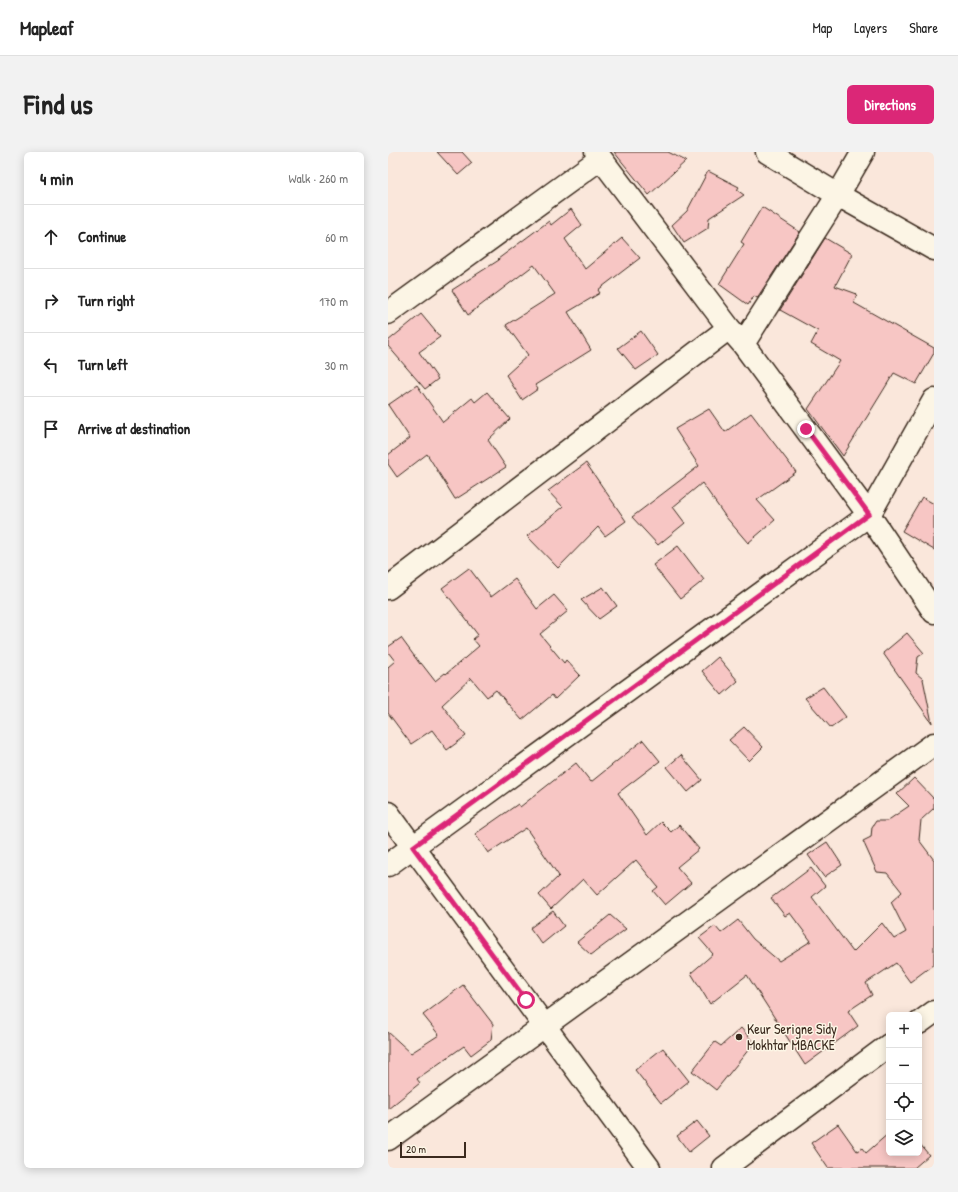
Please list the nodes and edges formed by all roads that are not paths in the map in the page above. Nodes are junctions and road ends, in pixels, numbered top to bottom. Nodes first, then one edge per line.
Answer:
1 (767, 152) edge
2 (864, 152) edge
3 (598, 155) edge
4 (838, 196) junction
5 (934, 249) edge
6 (388, 313) edge
7 (729, 328) junction
8 (743, 344) junction
9 (934, 400) edge
10 (869, 514) junction
11 (388, 588) edge
12 (934, 612) edge
13 (934, 744) edge
14 (388, 813) edge
15 (413, 847) junction
16 (388, 865) edge
17 (934, 1012) edge
18 (922, 1021) edge
19 (545, 1026) junction
20 (886, 1047) edge
21 (388, 1139) edge
22 (649, 1168) edge
23 (724, 1168) edge

1 - 4 street
2 - 4 street
3 - 6 street
3 - 7 street
4 - 5 street
4 - 8 street
7 - 8 street
7 - 11 street
8 - 10 street
9 - 10 street
10 - 12 street
10 - 15 street
13 - 19 street
14 - 15 street
15 - 16 street
15 - 19 street
17 - 18 street
19 - 21 street
19 - 22 street
20 - 23 street

